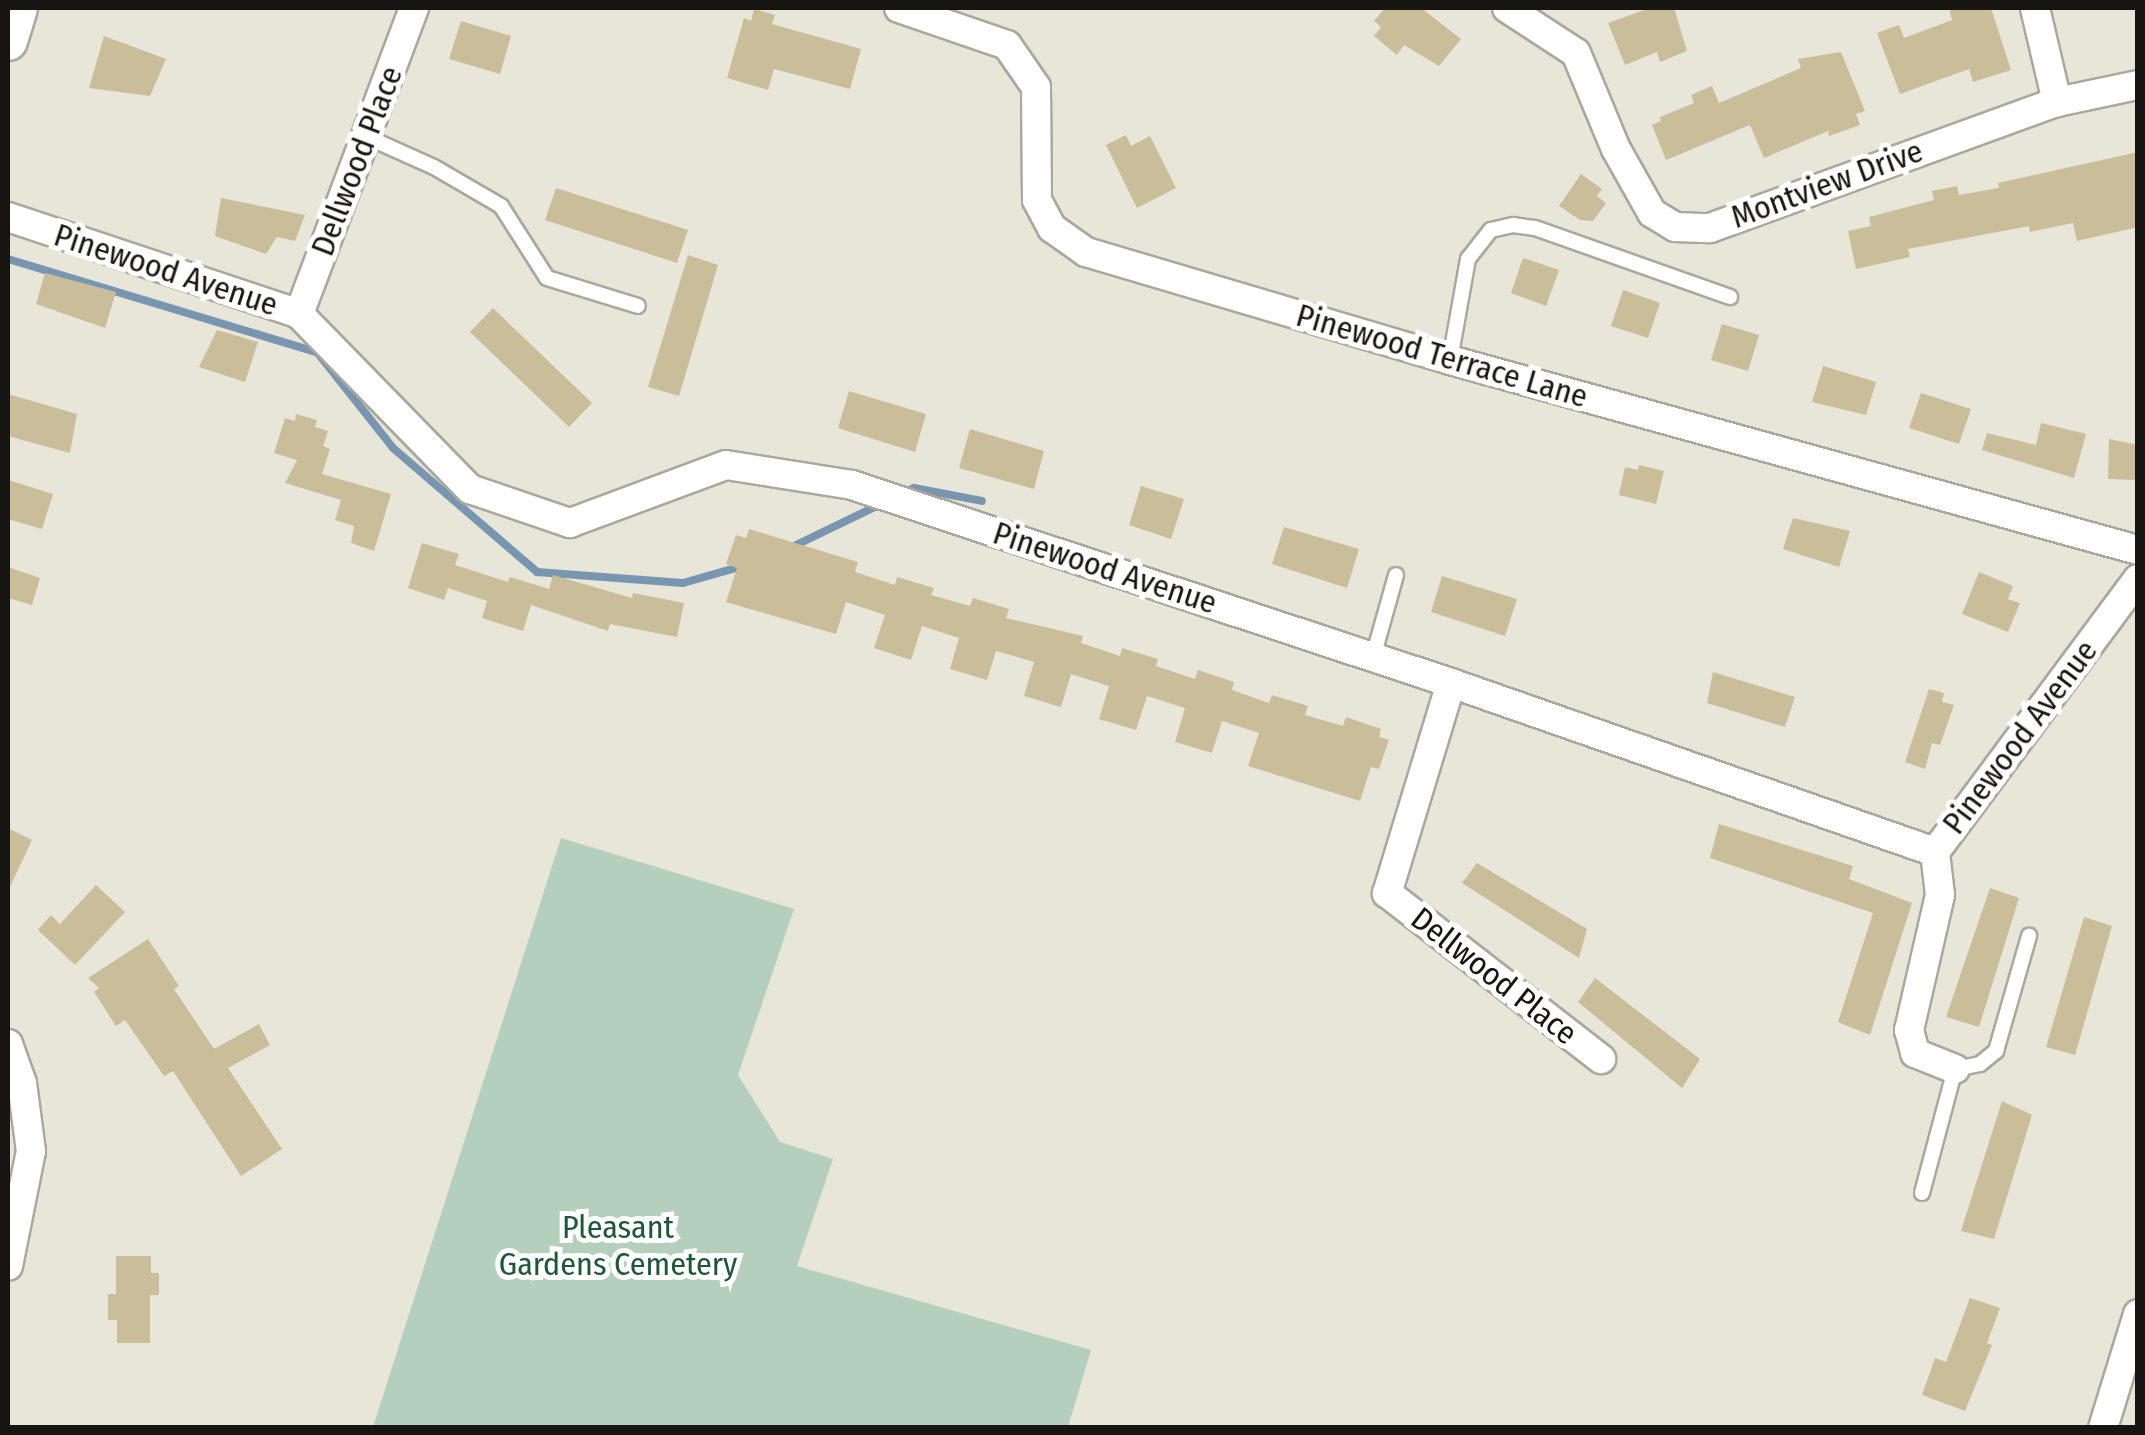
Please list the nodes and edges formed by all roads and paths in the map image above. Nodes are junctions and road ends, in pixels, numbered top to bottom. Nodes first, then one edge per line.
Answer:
1 (18, 8) edge
2 (414, 8) edge
3 (899, 8) edge
4 (1507, 8) edge
5 (2035, 8) edge
6 (8, 41) edge
7 (2138, 85) edge
8 (2057, 102) junction
9 (367, 137) junction
10 (8, 217) edge
11 (1730, 297) dead end
12 (638, 306) dead end
13 (299, 314) junction
14 (1450, 360) junction
15 (2138, 550) edge
16 (1396, 575) dead end
17 (2138, 579) edge
18 (1374, 657) junction
19 (1451, 682) junction
20 (1936, 852) junction
21 (2029, 936) dead end
22 (8, 1044) edge
23 (1601, 1059) dead end
24 (1955, 1068) junction
25 (1922, 1193) dead end
26 (8, 1266) edge
27 (2138, 1314) edge
28 (2103, 1428) edge

1 - 6 street
2 - 9 street, Dellwood Place
3 - 14 street, Pinewood Terrace Lane
4 - 8 street, Montview Drive
5 - 8 street
7 - 8 street, Montview Drive
9 - 12 lane
9 - 13 street, Dellwood Place
10 - 13 street, Pinewood Avenue
11 - 14 lane
13 - 18 street, Pinewood Avenue
14 - 15 street, Pinewood Terrace Lane
16 - 18 lane
17 - 20 street, Pinewood Avenue
18 - 19 street, Pinewood Avenue
19 - 20 street, Pinewood Avenue
19 - 23 street, Dellwood Place
20 - 24 street
21 - 24 lane
22 - 26 street
24 - 25 lane
27 - 28 street

